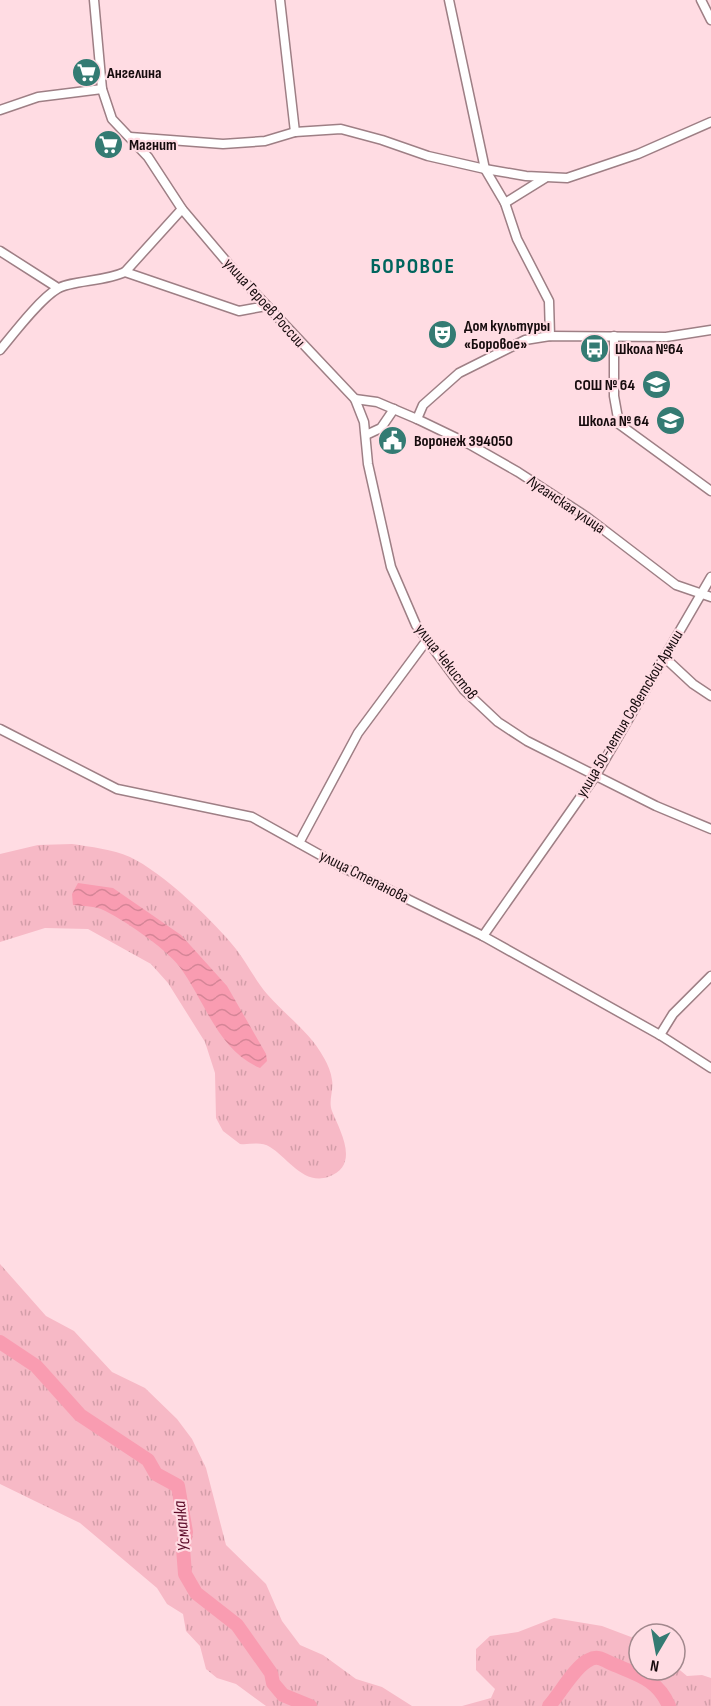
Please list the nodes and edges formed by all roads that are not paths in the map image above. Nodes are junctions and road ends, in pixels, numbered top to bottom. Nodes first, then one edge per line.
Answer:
1 (94, 0) edge
2 (280, 0) edge
3 (449, 0) edge
4 (705, 0) edge
5 (711, 20) edge
6 (102, 89) junction
7 (0, 110) edge
8 (711, 122) edge
9 (295, 132) junction
10 (130, 137) junction
11 (485, 169) junction
12 (546, 178) junction
13 (505, 203) junction
14 (182, 209) junction
15 (0, 251) edge
16 (136, 259) junction
17 (124, 272) junction
18 (153, 283) junction
19 (58, 288) junction
20 (266, 306) junction
21 (711, 330) edge
22 (550, 336) junction
23 (614, 336) junction
24 (0, 350) edge
25 (355, 399) junction
26 (394, 409) junction
27 (417, 419) junction
28 (366, 435) junction
29 (711, 491) edge
30 (711, 577) edge
31 (702, 592) junction
32 (711, 597) edge
33 (427, 640) junction
34 (664, 657) junction
35 (711, 696) edge
36 (0, 729) edge
37 (596, 775) junction
38 (711, 829) edge
39 (299, 843) junction
40 (483, 936) junction
41 (711, 976) edge
42 (660, 1035) junction
43 (711, 1068) edge

1 - 6 street, улица Героев России
2 - 9 street
3 - 11 street
4 - 5 street
6 - 7 street
6 - 10 street, улица Героев России
8 - 12 street
9 - 10 street
9 - 11 street
10 - 14 street, улица Героев России
11 - 12 street
11 - 13 street
12 - 13 street
13 - 22 street
14 - 16 street
14 - 20 street, улица Героев России
15 - 19 street
16 - 17 street
16 - 18 street
17 - 18 street
17 - 19 street
18 - 20 street
19 - 24 street
20 - 25 street, улица Героев России
21 - 23 street
22 - 23 street
22 - 27 street
23 - 29 street
25 - 26 street
25 - 28 street, улица Чекистов
26 - 27 street
26 - 28 street
27 - 31 street, Луганская улица
28 - 33 street, улица Чекистов
30 - 31 street, улица 50-летия Советской Армии
31 - 32 street, Луганская улица
31 - 34 street, улица 50-летия Советской Армии
33 - 37 street, улица Чекистов
33 - 39 street
34 - 35 street
34 - 37 street, улица 50-летия Советской Армии
36 - 39 street, улица Степанова
37 - 38 street, улица Чекистов
37 - 40 street, улица 50-летия Советской Армии
39 - 40 street, улица Степанова
40 - 42 street, улица Степанова
41 - 42 street
42 - 43 street, улица Степанова

